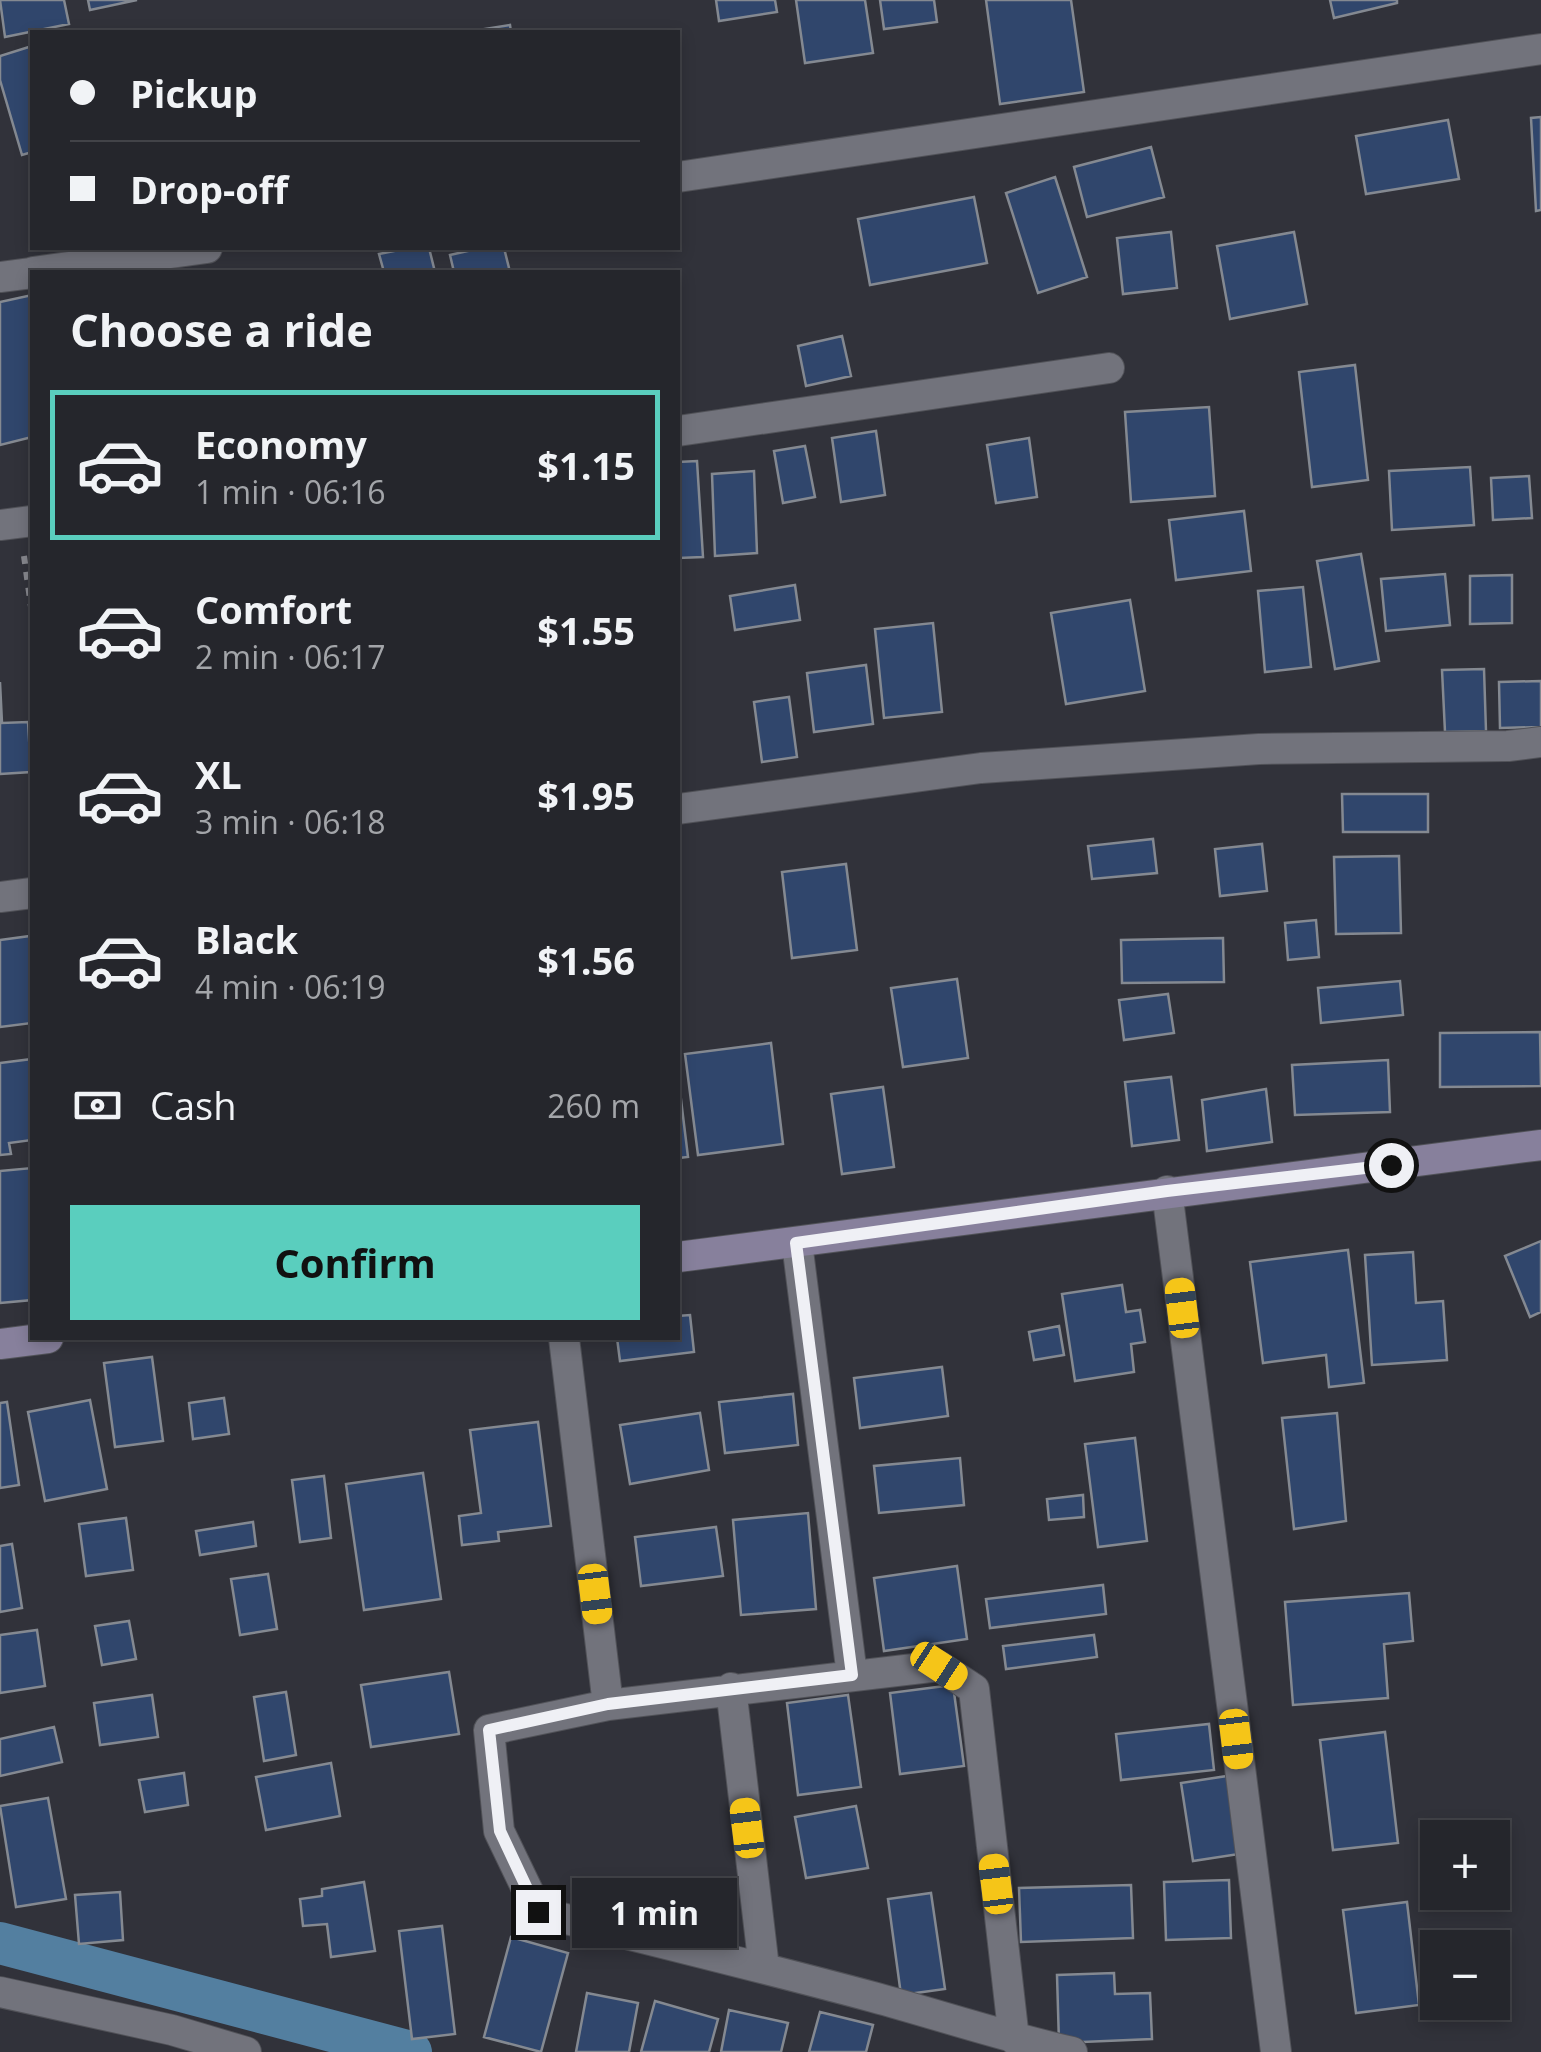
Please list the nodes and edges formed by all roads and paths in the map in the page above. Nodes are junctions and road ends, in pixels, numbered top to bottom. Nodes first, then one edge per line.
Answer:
1 (1541, 50) edge
2 (680, 177) edge
3 (192, 250) edge
4 (48, 270) edge
5 (30, 272) edge
6 (0, 277) edge
7 (1108, 368) dead end
8 (680, 431) edge
9 (17, 522) edge
10 (30, 602) edge
11 (1541, 742) edge
12 (680, 809) edge
13 (30, 893) edge
14 (0, 897) edge
15 (1541, 1145) edge
16 (1167, 1191) junction
17 (796, 1243) junction
18 (680, 1257) edge
19 (32, 1340) edge
20 (564, 1340) edge
21 (0, 1344) edge
22 (852, 1675) junction
23 (731, 1688) junction
24 (608, 1704) junction
25 (764, 1968) junction
26 (0, 1992) edge
27 (974, 2039) edge
28 (1014, 2039) junction
29 (174, 2041) edge
30 (246, 2052) edge
31 (1072, 2052) edge
32 (1276, 2052) edge

1 - 2 street
3 - 4 street
5 - 6 street
7 - 8 street
9 - 10 path
11 - 12 street
13 - 14 street
15 - 16 street
16 - 17 street
16 - 32 street
17 - 18 street
17 - 22 street
19 - 21 street
20 - 24 street
22 - 23 street
22 - 28 street
23 - 24 street
23 - 25 street
24 - 25 street
25 - 27 street
26 - 29 street
27 - 28 street
28 - 31 street
29 - 30 street

